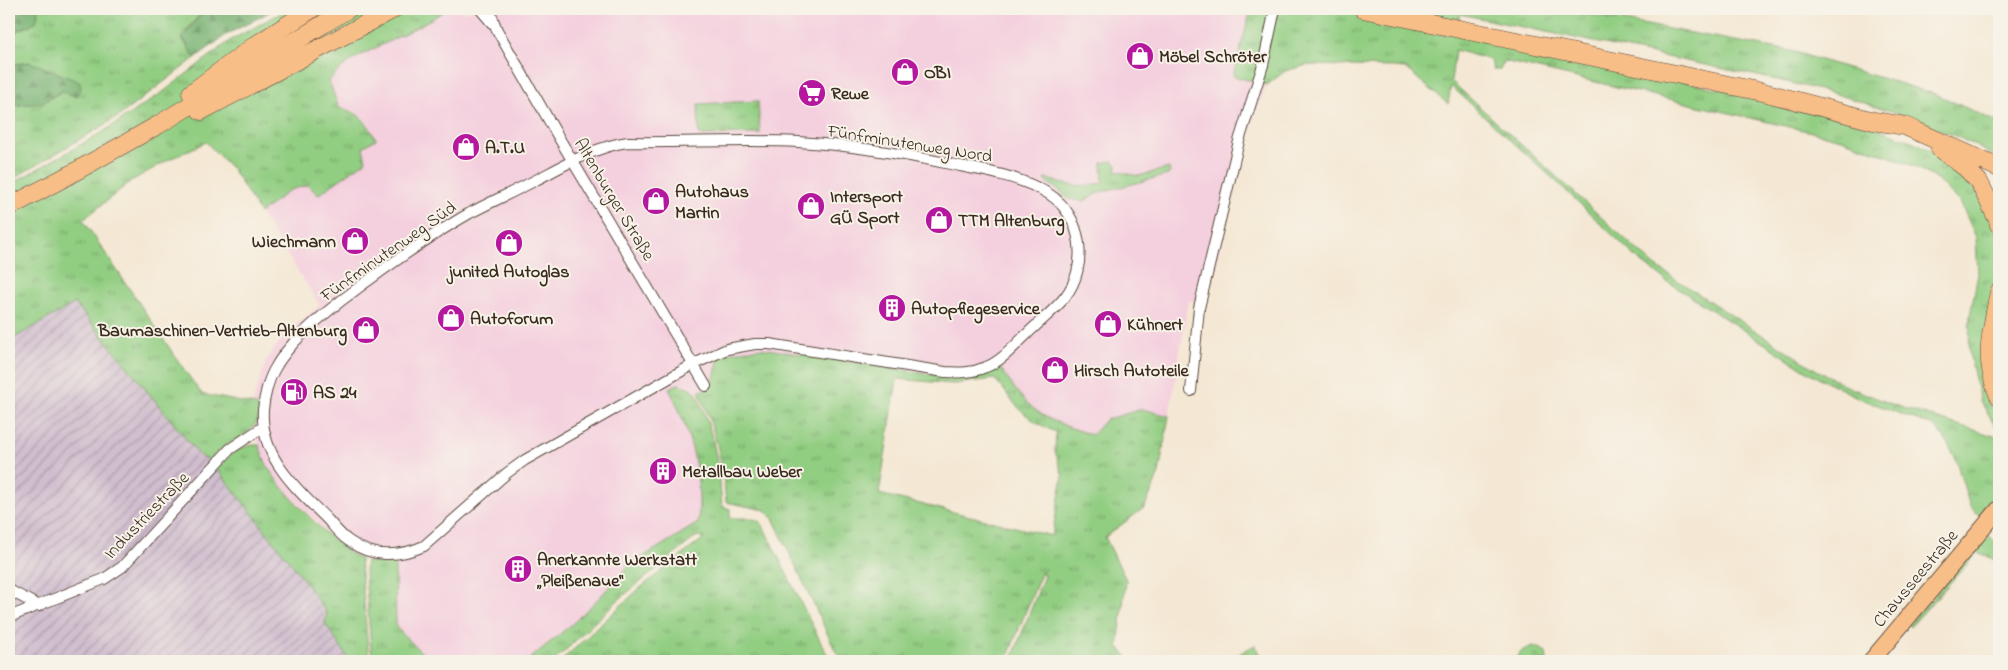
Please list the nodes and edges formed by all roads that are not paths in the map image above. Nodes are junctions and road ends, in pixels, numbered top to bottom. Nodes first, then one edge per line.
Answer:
1 (312, 9) edge
2 (348, 9) edge
3 (394, 9) edge
4 (480, 9) edge
5 (489, 9) edge
6 (1363, 9) edge
7 (1416, 9) edge
8 (1274, 12) edge
9 (497, 30) junction
10 (158, 125) junction
11 (1905, 126) junction
12 (573, 161) junction
13 (1999, 168) edge
14 (9, 207) edge
15 (1999, 226) edge
16 (1999, 292) edge
17 (1997, 314) edge
18 (694, 364) junction
19 (706, 386) dead end
20 (1191, 391) dead end
21 (1999, 396) edge
22 (264, 427) junction
23 (1994, 514) edge
24 (9, 590) edge
25 (39, 606) junction
26 (9, 617) edge
27 (1871, 661) edge

1 - 10 highway
2 - 10 highway
3 - 10 highway
4 - 9 street, Altenburger Straße
5 - 9 street, Altenburger Straße
6 - 11 highway
7 - 11 highway
8 - 20 street
9 - 12 street, Altenburger Straße
10 - 14 highway
11 - 13 highway
11 - 15 highway
12 - 18 street, Altenburger Straße
12 - 18 street, Fünfminutenweg Nord
12 - 22 street, Fünfminutenweg Süd
16 - 17 highway
17 - 21 highway
18 - 19 street, Altenburger Straße
18 - 22 street, Fünfminutenweg Süd
22 - 25 street, Industriestraße
23 - 27 main road, Chausseestraße
24 - 25 street
25 - 26 street, Industriestraße

